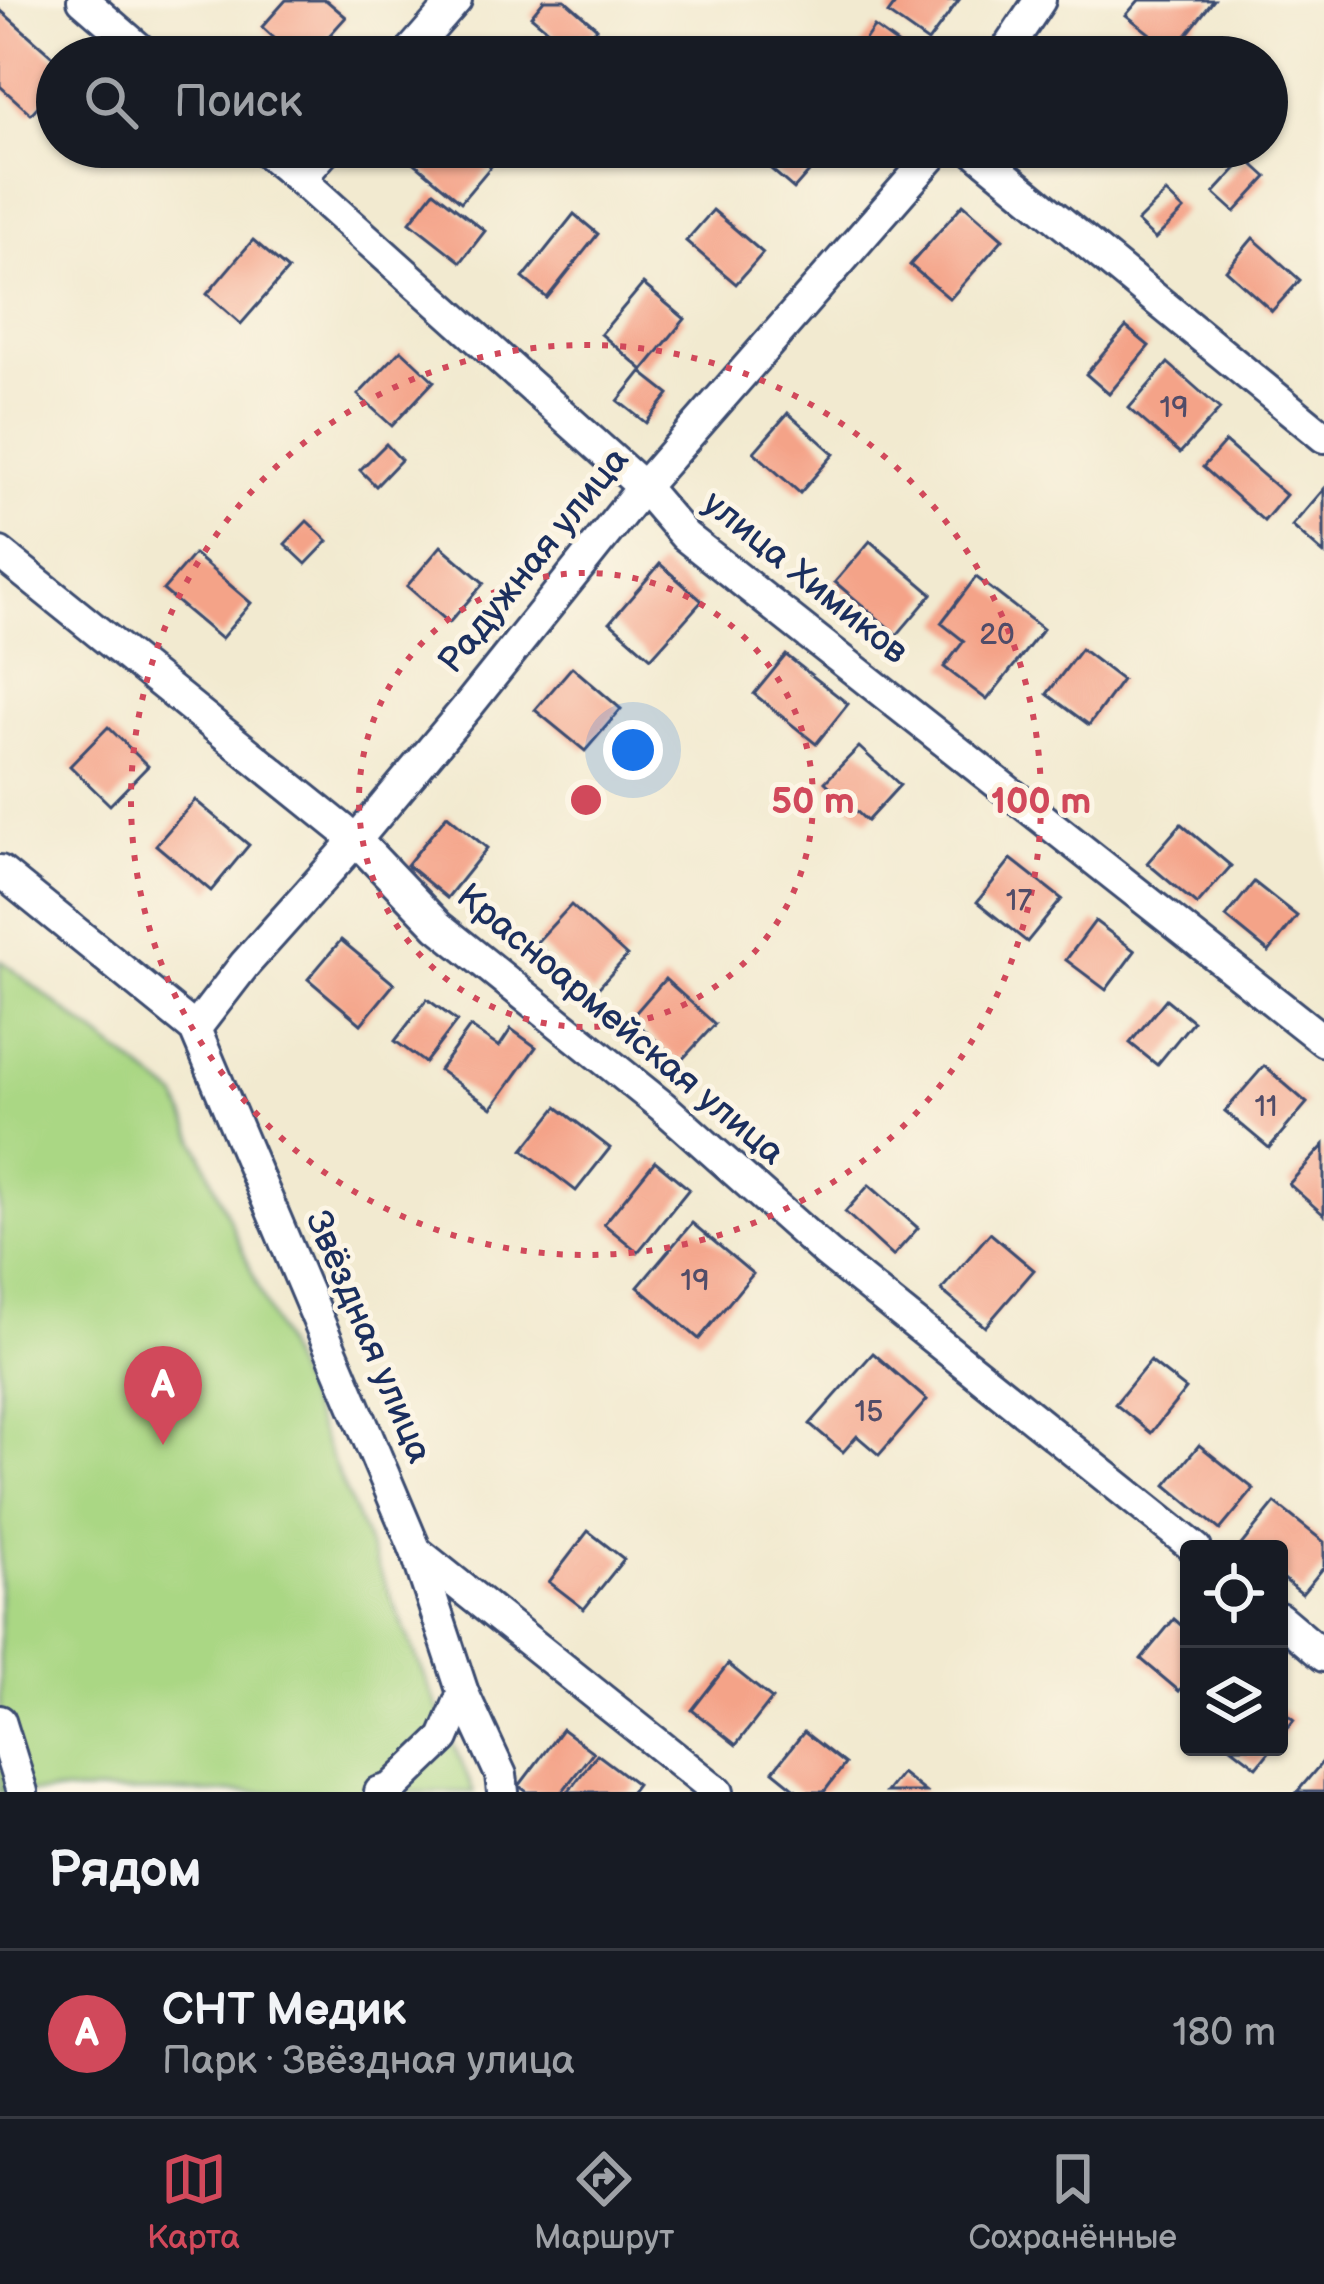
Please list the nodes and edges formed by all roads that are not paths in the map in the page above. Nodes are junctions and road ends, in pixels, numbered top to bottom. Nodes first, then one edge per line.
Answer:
1 (83, 0) edge
2 (456, 0) edge
3 (1040, 0) edge
4 (125, 36) edge
5 (424, 36) edge
6 (1016, 36) edge
7 (287, 168) edge
8 (310, 168) edge
9 (922, 168) edge
10 (996, 168) edge
11 (300, 179) junction
12 (1324, 437) edge
13 (644, 487) junction
14 (0, 554) edge
15 (356, 840) junction
16 (0, 871) edge
17 (195, 1029) junction
18 (1324, 1041) edge
19 (1185, 1540) edge
20 (416, 1551) junction
21 (1288, 1626) edge
22 (1324, 1656) edge
23 (463, 1693) junction
24 (0, 1721) edge
25 (22, 1792) edge
26 (380, 1792) edge
27 (503, 1792) edge
28 (718, 1792) edge

1 - 4 street
2 - 5 street
3 - 6 street
7 - 11 street, улица Химиков
8 - 11 street
9 - 13 street, Радужная улица
10 - 12 street
11 - 13 street, улица Химиков
13 - 15 street, Радужная улица
13 - 18 street, улица Химиков
14 - 15 street, Красноармейская улица
15 - 17 street, Радужная улица
15 - 19 street, Красноармейская улица
16 - 17 street, Звёздная улица
17 - 20 street, Звёздная улица
20 - 23 street
20 - 28 street, Звёздная улица
21 - 22 street
23 - 26 street
23 - 27 street
24 - 25 street

